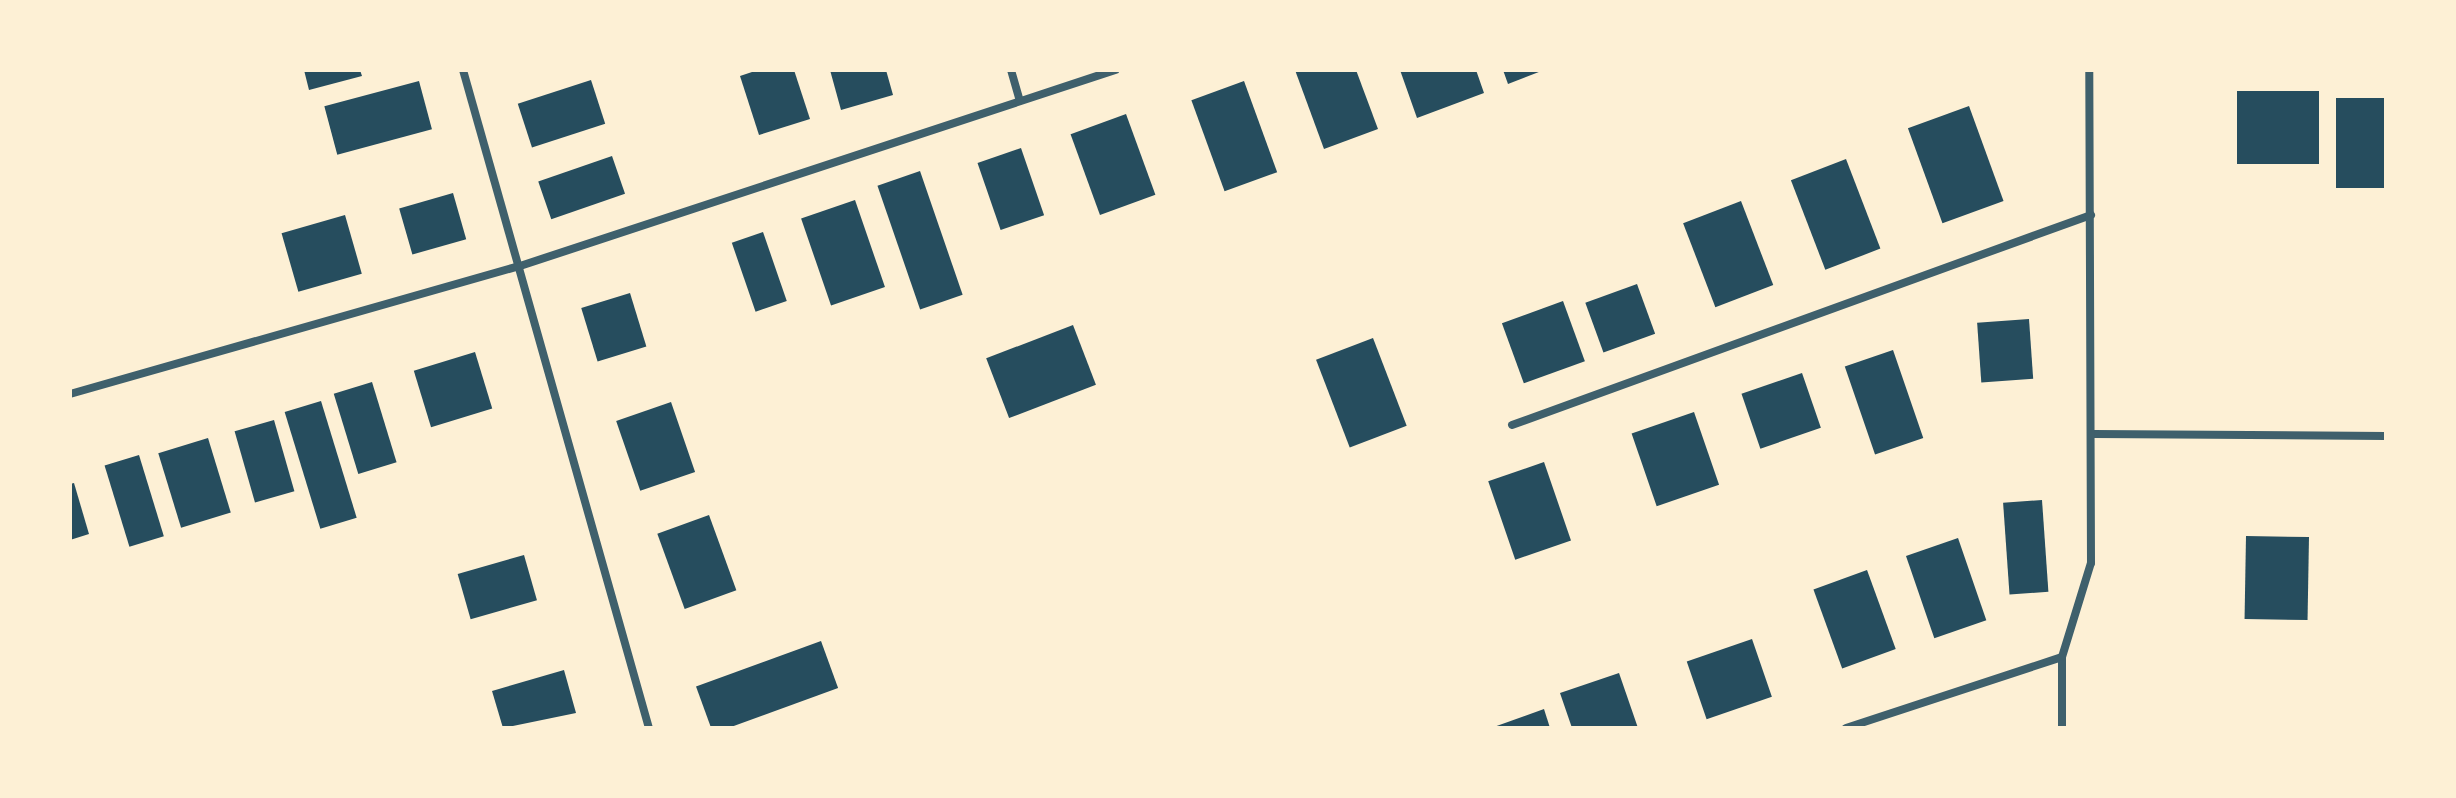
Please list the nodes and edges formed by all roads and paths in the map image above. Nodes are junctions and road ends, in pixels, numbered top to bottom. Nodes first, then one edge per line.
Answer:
1 (463, 70) edge
2 (1011, 70) edge
3 (1115, 70) edge
4 (2089, 70) edge
5 (1020, 101) junction
6 (2091, 215) junction
7 (517, 267) junction
8 (70, 394) edge
9 (1512, 425) dead end
10 (2094, 434) junction
11 (2386, 436) edge
12 (2062, 657) junction
13 (649, 728) edge
14 (1846, 728) edge
15 (2062, 728) edge

1 - 7 street
2 - 5 street
3 - 5 street
4 - 6 street
5 - 7 street
6 - 9 street
6 - 10 street
7 - 8 street
7 - 13 street
10 - 11 street
10 - 12 street
12 - 14 street
12 - 15 street

